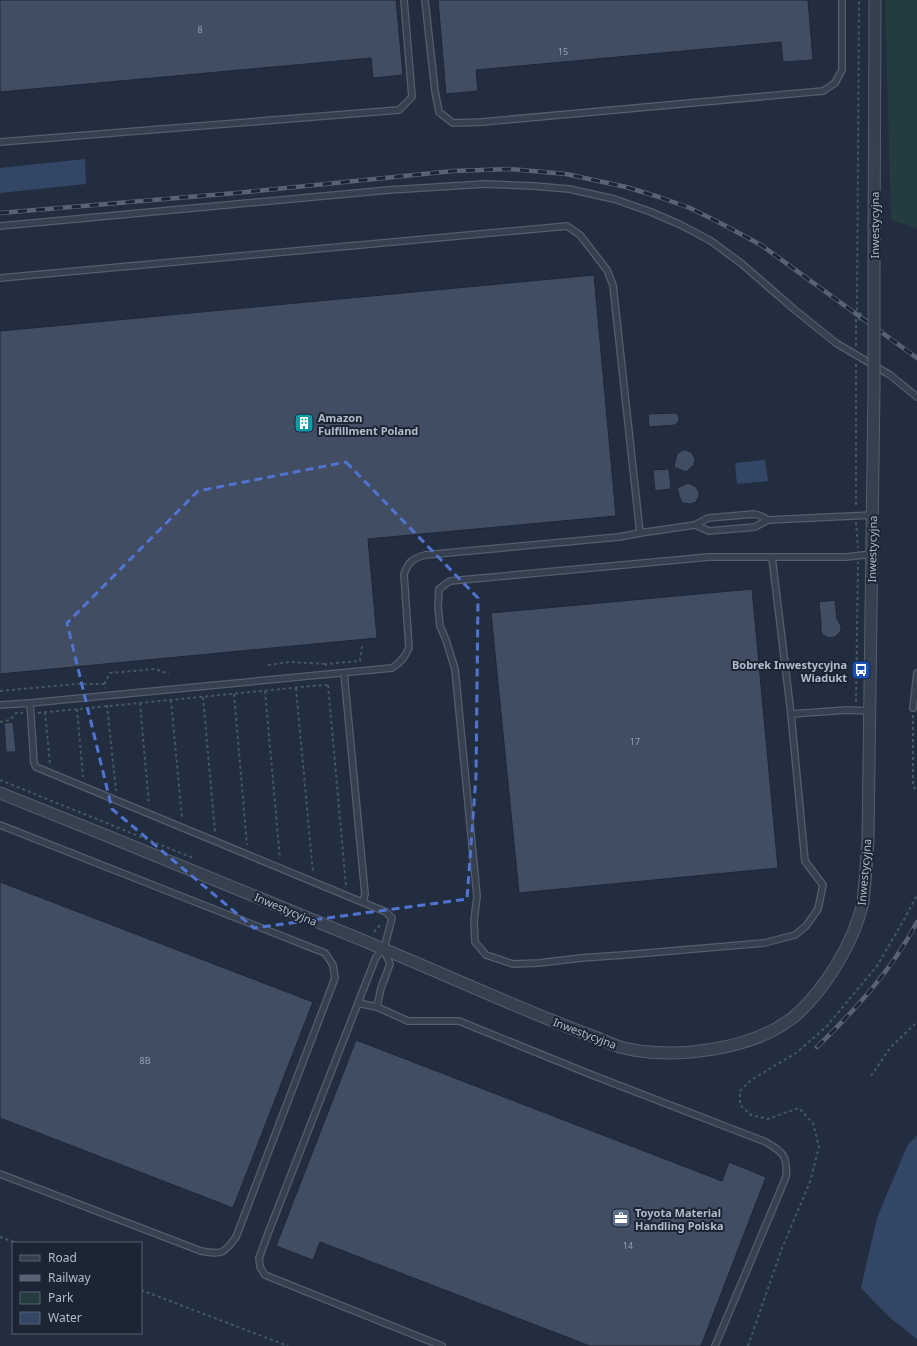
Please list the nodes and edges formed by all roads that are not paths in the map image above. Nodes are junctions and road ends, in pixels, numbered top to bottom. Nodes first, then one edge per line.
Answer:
1 (404, 0) edge
2 (425, 0) edge
3 (842, 0) edge
4 (876, 0) edge
5 (0, 142) edge
6 (0, 226) edge
7 (0, 278) edge
8 (917, 397) edge
9 (873, 515) junction
10 (768, 520) junction
11 (694, 525) junction
12 (640, 533) junction
13 (872, 554) junction
14 (772, 557) junction
15 (344, 673) junction
16 (917, 673) edge
17 (30, 703) junction
18 (0, 705) edge
19 (913, 708) road end
20 (870, 710) junction
21 (791, 714) junction
22 (0, 793) edge
23 (0, 825) edge
24 (363, 902) junction
25 (384, 949) junction
26 (358, 1003) junction
27 (377, 1006) junction
28 (0, 1174) edge
29 (442, 1346) edge
30 (715, 1346) edge

1 - 5 lane
2 - 3 lane
4 - 9 street, Inwestycyjna, bridge
6 - 8 lane
7 - 12 lane
9 - 10 lane
9 - 13 street, Inwestycyjna
10 - 11 lane
10 - 11 lane
11 - 12 lane
12 - 15 lane
13 - 14 lane
13 - 20 street, Inwestycyjna
14 - 21 lane
14 - 21 lane
15 - 17 lane
15 - 24 lane
16 - 19 lane
17 - 18 lane
17 - 24 lane
20 - 21 lane
20 - 25 street, Inwestycyjna
22 - 25 street, Inwestycyjna
23 - 28 lane
24 - 25 lane
25 - 26 lane
25 - 27 lane
26 - 27 lane
26 - 29 lane
27 - 30 lane

